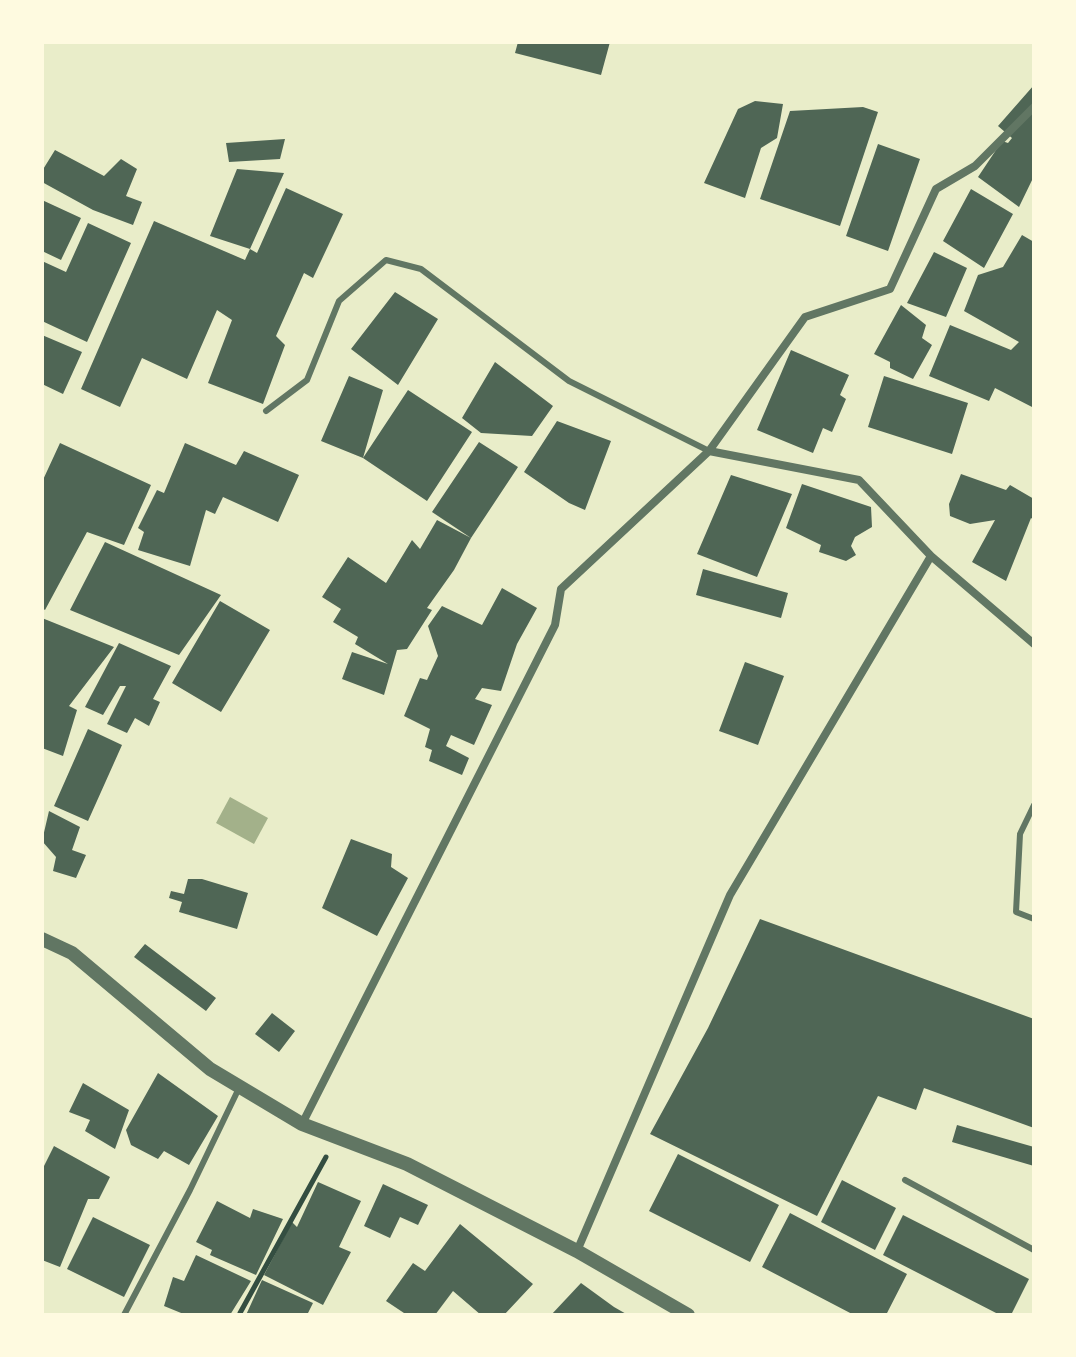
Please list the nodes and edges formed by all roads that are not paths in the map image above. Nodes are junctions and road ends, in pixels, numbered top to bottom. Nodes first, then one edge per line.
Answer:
1 (1034, 107) edge
2 (266, 411) dead end
3 (709, 451) junction
4 (931, 556) junction
5 (1034, 644) edge
6 (1034, 805) edge
7 (1034, 919) edge
8 (42, 939) edge
9 (240, 1086) junction
10 (302, 1124) junction
11 (905, 1180) dead end
12 (1034, 1250) edge
13 (577, 1251) junction
14 (124, 1315) edge
15 (688, 1315) edge

1 - 3 street
2 - 3 lane
3 - 4 street
3 - 10 street
4 - 5 street
4 - 13 street
6 - 7 lane
8 - 9 street
9 - 10 street
9 - 14 lane
10 - 13 street
11 - 12 lane
13 - 15 street

